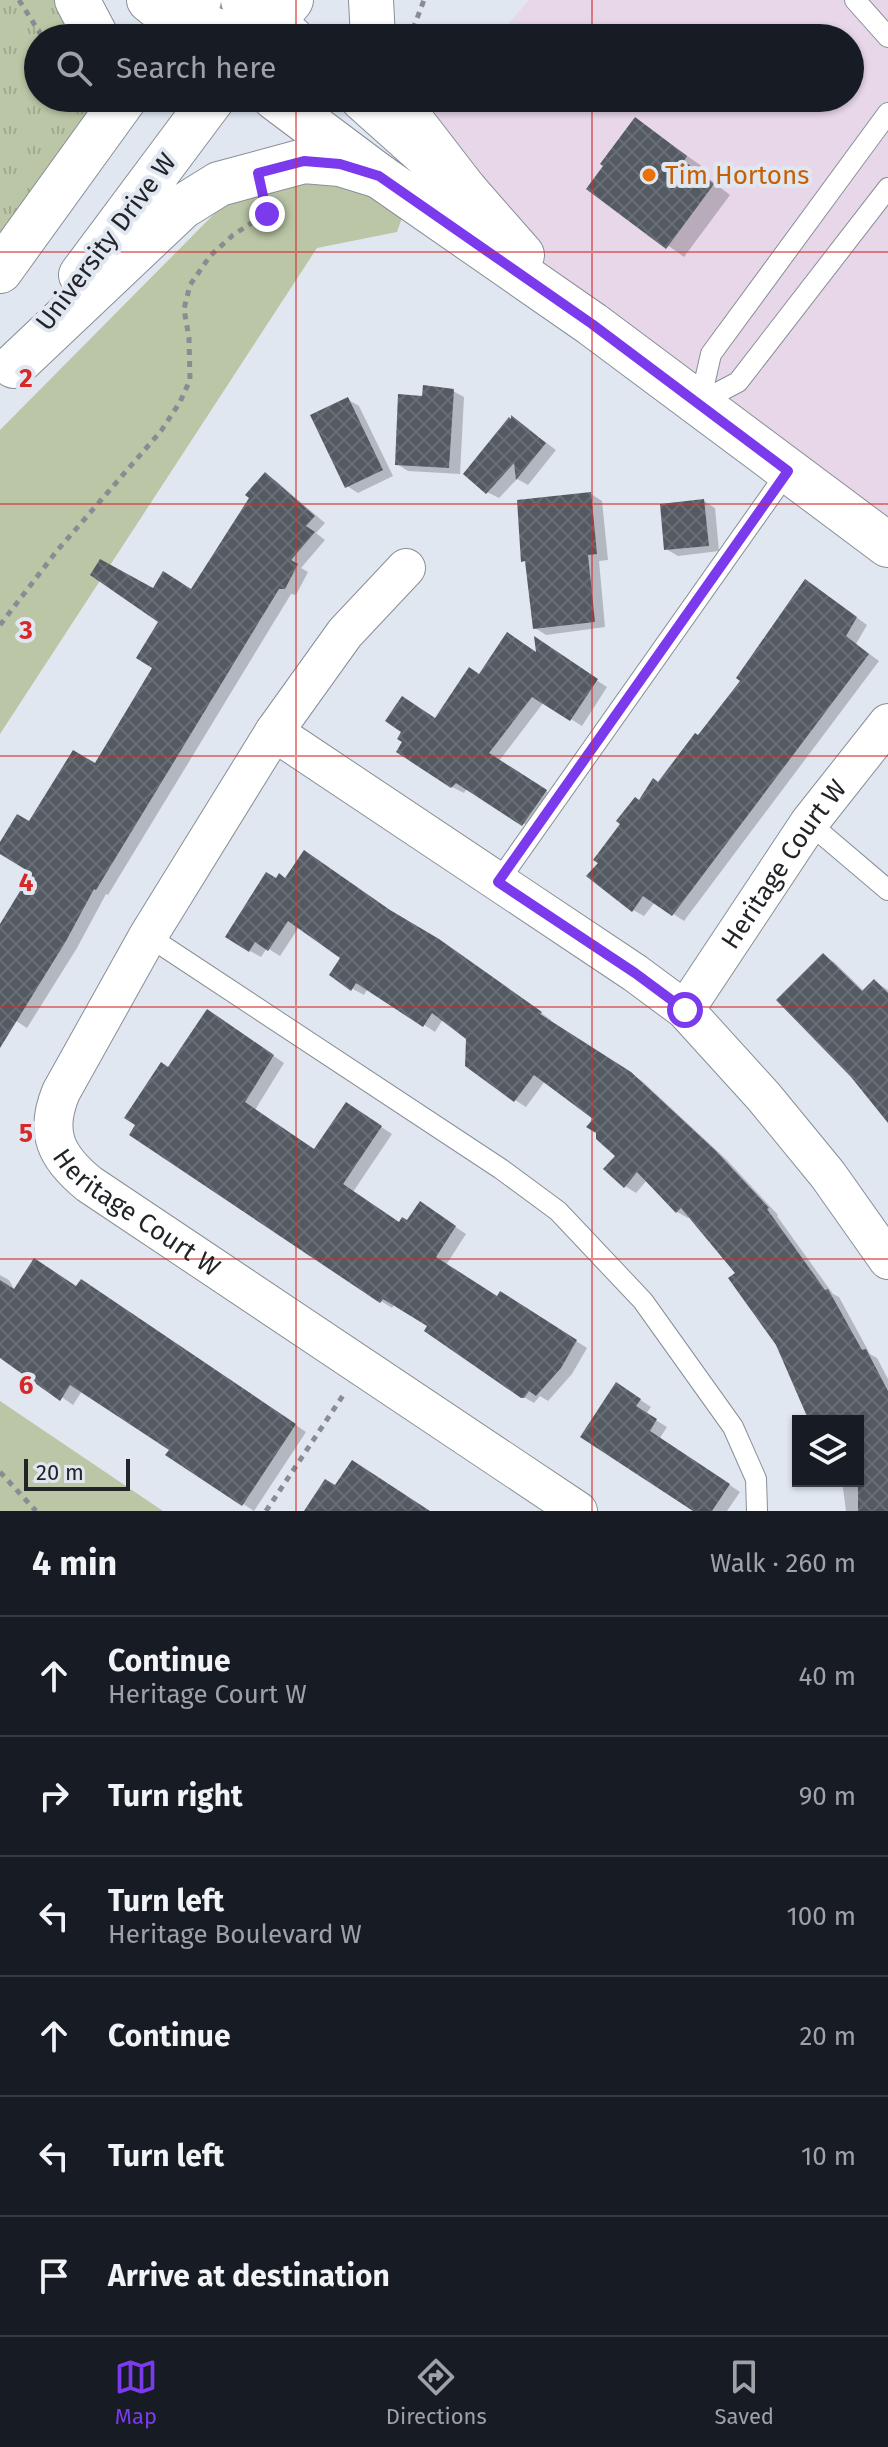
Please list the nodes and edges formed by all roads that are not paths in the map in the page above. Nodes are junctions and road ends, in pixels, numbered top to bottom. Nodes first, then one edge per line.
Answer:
1 (77, 0) edge
2 (371, 0) edge
3 (855, 0) edge
4 (266, 23) edge
5 (90, 24) edge
6 (234, 24) edge
7 (385, 24) edge
8 (888, 37) edge
9 (93, 112) edge
10 (115, 112) edge
11 (203, 112) edge
12 (294, 112) edge
13 (340, 112) edge
14 (378, 112) edge
15 (405, 112) edge
16 (888, 113) edge
17 (379, 176) junction
18 (888, 188) edge
19 (465, 190) junction
20 (39, 217) junction
21 (0, 271) edge
22 (592, 324) junction
23 (7, 376) edge
24 (700, 402) junction
25 (788, 471) junction
26 (888, 545) edge
27 (406, 568) dead end
28 (888, 723) edge
29 (274, 732) junction
30 (809, 823) junction
31 (498, 882) junction
32 (888, 890) edge
33 (148, 936) junction
34 (685, 1010) junction
35 (888, 1260) edge
36 (578, 1511) edge
37 (757, 1511) edge

1 - 5 main road
2 - 7 main road
3 - 8 lane
4 - 6 main road
9 - 20 main road
10 - 20 main road
11 - 23 main road, University Drive W
12 - 17 main road
13 - 19 main road
14 - 19 main road
15 - 19 main road
16 - 24 lane
17 - 22 main road
17 - 23 main road
18 - 24 lane
19 - 22 main road
20 - 21 main road
22 - 24 main road
24 - 25 main road
25 - 26 main road
25 - 31 lane
27 - 29 street, Heritage Court W
28 - 30 street, Heritage Court W
29 - 31 street
29 - 33 street, Heritage Court W
30 - 32 lane
30 - 34 street, Heritage Court W
31 - 34 street
33 - 36 street, Heritage Court W
33 - 37 lane
34 - 35 street

